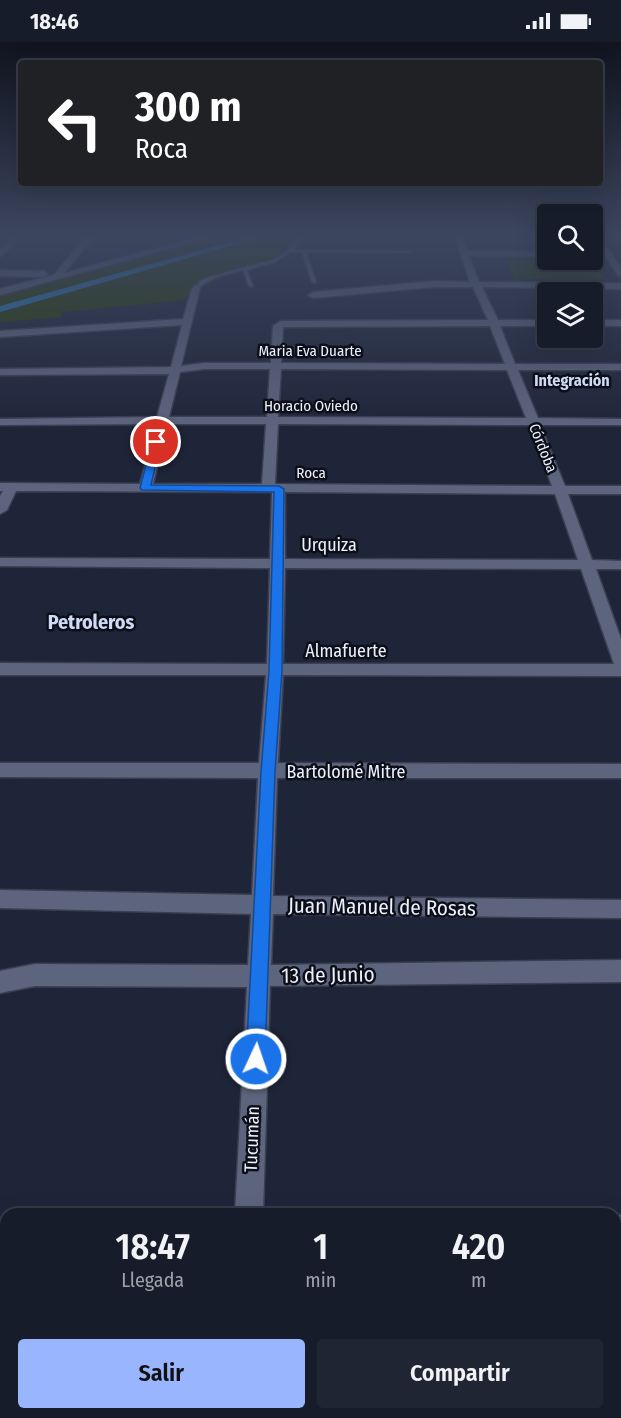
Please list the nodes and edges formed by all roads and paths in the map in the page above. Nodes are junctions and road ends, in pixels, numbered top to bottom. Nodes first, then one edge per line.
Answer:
1 (192, 301) edge
2 (484, 301) edge
3 (186, 322) junction
4 (621, 322) edge
5 (494, 323) junction
6 (537, 323) edge
7 (603, 323) edge
8 (0, 334) edge
9 (277, 365) junction
10 (511, 367) junction
11 (621, 367) edge
12 (174, 370) junction
13 (0, 372) edge
14 (162, 420) junction
15 (273, 421) junction
16 (533, 421) junction
17 (0, 422) edge
18 (621, 422) edge
19 (6, 487) edge
20 (145, 488) junction
21 (273, 489) junction
22 (560, 489) junction
23 (621, 490) edge
24 (0, 510) edge
25 (0, 562) edge
26 (277, 564) junction
27 (621, 565) edge
28 (585, 566) junction
29 (621, 662) edge
30 (0, 669) edge
31 (621, 670) edge
32 (275, 671) junction
33 (0, 770) edge
34 (621, 771) edge
35 (268, 772) junction
36 (0, 899) edge
37 (263, 905) junction
38 (621, 909) edge
39 (621, 971) edge
40 (259, 976) junction
41 (0, 982) edge
42 (249, 1208) edge

1 - 3 street
2 - 5 street, Córdoba
3 - 8 street
3 - 12 street
4 - 7 street
5 - 6 street
5 - 9 street, Tucumán
5 - 10 street, Córdoba
9 - 10 street, Maria Eva Duarte
9 - 12 street, Maria Eva Duarte
9 - 15 street, Tucumán
10 - 11 street, Maria Eva Duarte
10 - 16 street, Córdoba
12 - 13 street, Maria Eva Duarte
12 - 14 street
14 - 15 street, Horacio Oviedo
14 - 17 street, Horacio Oviedo
14 - 20 street
15 - 16 street, Horacio Oviedo
15 - 21 street, Tucumán
16 - 18 street, Horacio Oviedo
16 - 22 street, Córdoba
19 - 20 street, Roca
19 - 24 street
20 - 21 street, Roca
21 - 22 street, Roca
21 - 26 street, Tucumán
22 - 23 street, Roca
22 - 28 street, Córdoba
25 - 26 street, Urquiza
26 - 28 street, Urquiza
26 - 32 street, Tucumán
27 - 28 street, Urquiza
28 - 29 street, Córdoba
30 - 32 street, Almafuerte
31 - 32 street, Almafuerte
32 - 35 street, Tucumán
33 - 35 street, Bartolomé Mitre
34 - 35 street, Bartolomé Mitre
35 - 37 street, Tucumán
36 - 37 street, Juan Manuel de Rosas
37 - 38 street, Juan Manuel de Rosas
37 - 40 street, Tucumán
39 - 40 street, 13 de Junio
40 - 41 street, 13 de Junio
40 - 42 street, Tucumán

